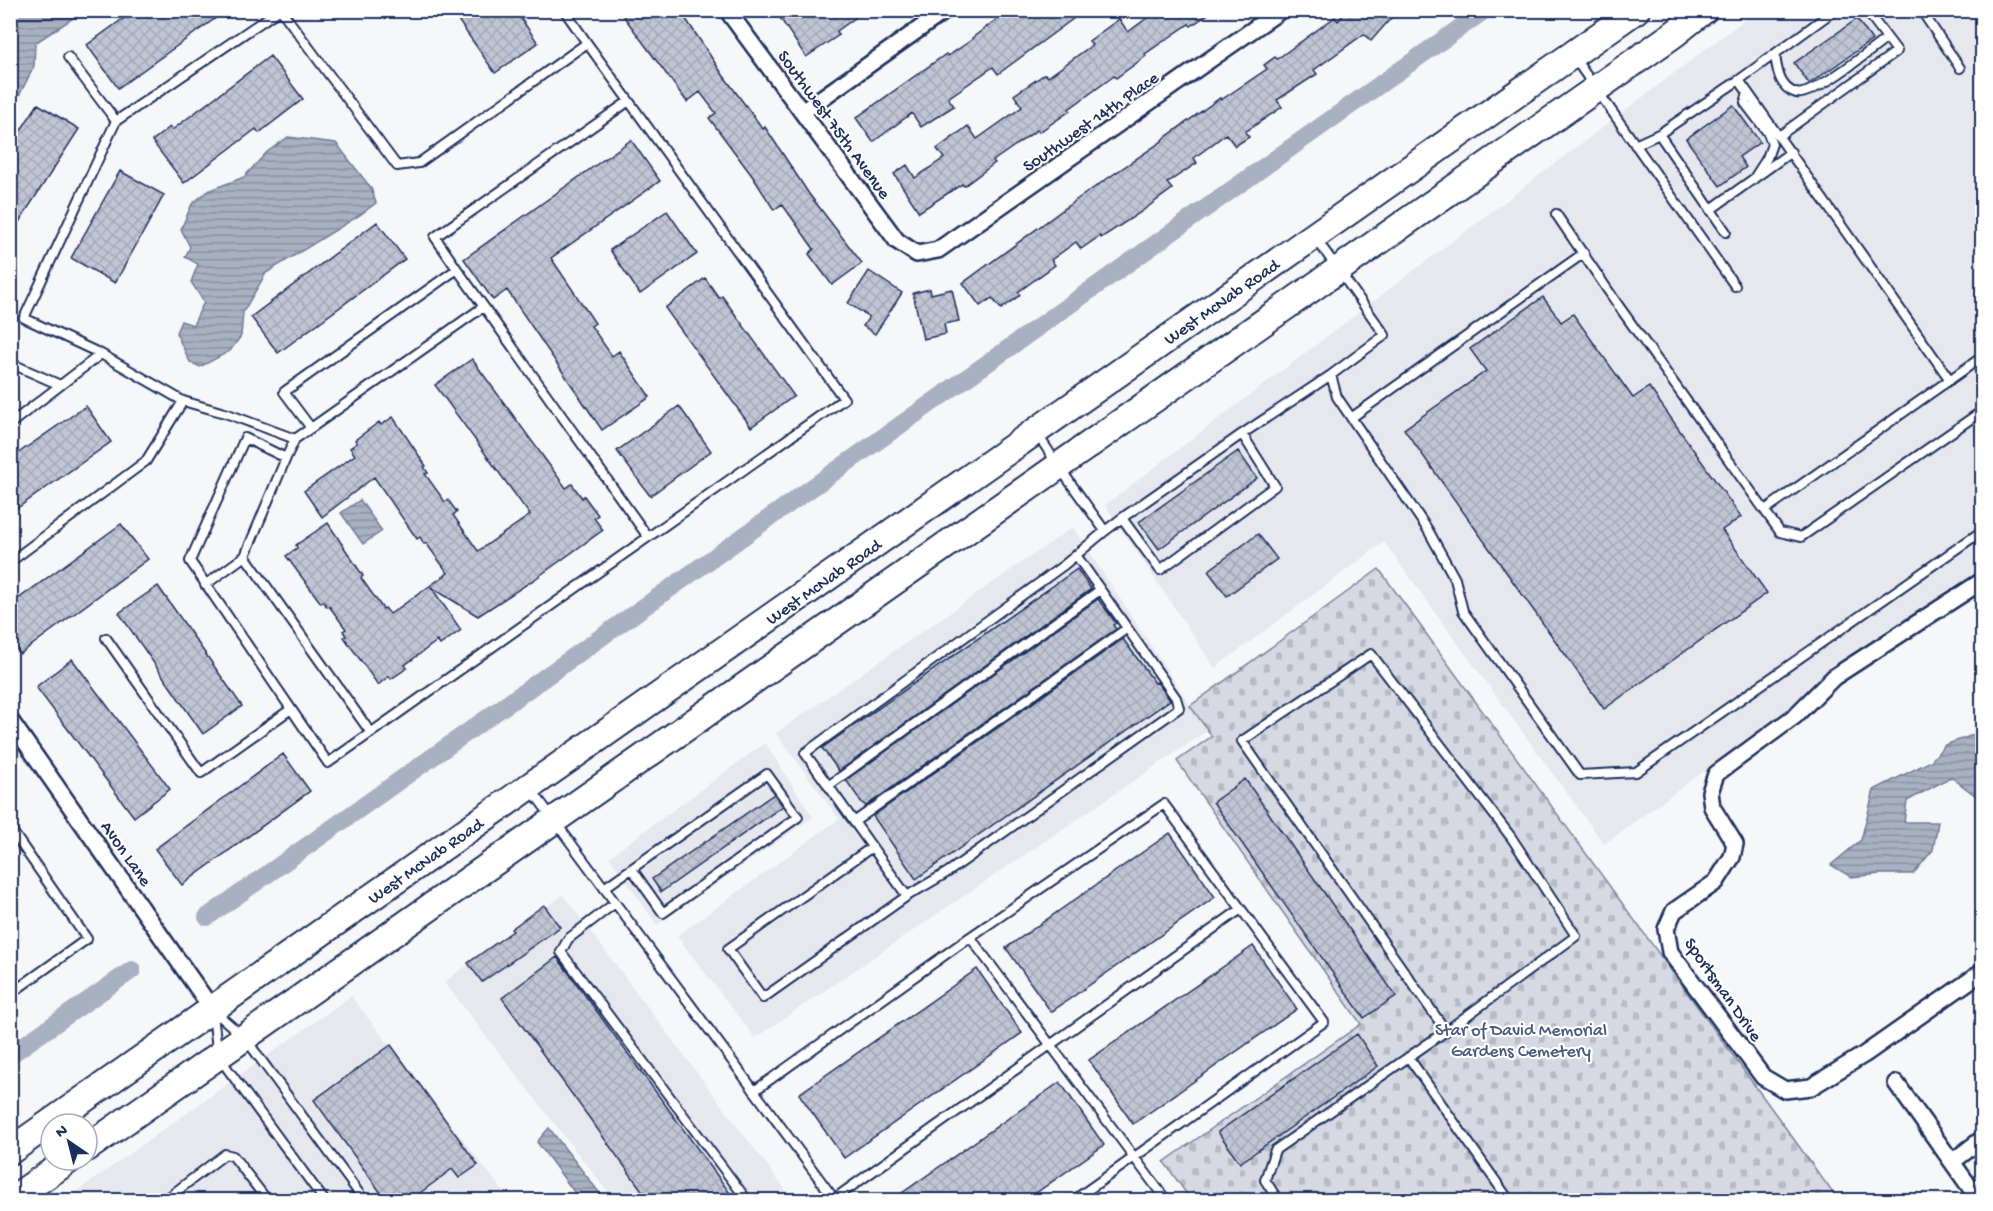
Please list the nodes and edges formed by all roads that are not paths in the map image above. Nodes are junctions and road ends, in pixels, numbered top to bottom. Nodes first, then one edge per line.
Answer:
1 (280, 10) edge
2 (564, 10) edge
3 (728, 10) edge
4 (946, 10) edge
5 (1281, 10) edge
6 (1636, 10) edge
7 (1704, 10) edge
8 (1835, 10) edge
9 (1866, 10) edge
10 (1921, 10) edge
11 (1887, 38) junction
12 (587, 43) junction
13 (1572, 55) junction
14 (1775, 55) junction
15 (68, 57) dead end
16 (1960, 68) dead end
17 (1739, 80) junction
18 (1596, 89) junction
19 (1748, 93) junction
20 (629, 101) junction
21 (802, 112) junction
22 (116, 121) junction
23 (1659, 134) junction
24 (1779, 136) junction
25 (1635, 145) junction
26 (1791, 152) junction
27 (1753, 180) junction
28 (1710, 210) junction
29 (1556, 214) dead end
30 (1726, 232) dead end
31 (1314, 236) junction
32 (1584, 253) junction
33 (917, 255) joint
34 (457, 269) junction
35 (1339, 270) junction
36 (1735, 286) dead end
37 (483, 307) junction
38 (101, 354) junction
39 (1983, 357) edge
40 (10, 363) edge
41 (1330, 375) junction
42 (1950, 380) junction
43 (60, 385) junction
44 (183, 401) junction
45 (1983, 411) edge
46 (1351, 418) junction
47 (10, 424) edge
48 (311, 428) junction
49 (1036, 431) junction
50 (1242, 434) junction
51 (295, 440) junction
52 (286, 458) junction
53 (1059, 467) junction
54 (1764, 510) junction
55 (1122, 518) junction
56 (1105, 531) junction
57 (1983, 531) edge
58 (648, 537) junction
59 (1076, 555) junction
60 (245, 556) junction
61 (10, 562) edge
62 (1983, 581) edge
63 (205, 585) junction
64 (1100, 590) junction
65 (1126, 628) junction
66 (106, 638) dead end
67 (291, 709) junction
68 (10, 720) edge
69 (371, 733) junction
70 (530, 786) junction
71 (828, 786) junction
72 (554, 821) junction
73 (854, 822) junction
74 (10, 828) edge
75 (872, 847) junction
76 (632, 869) junction
77 (604, 888) junction
78 (907, 897) junction
79 (615, 903) junction
80 (1241, 909) junction
81 (970, 936) junction
82 (1983, 972) edge
83 (10, 994) edge
84 (212, 1009) junction
85 (1446, 1031) junction
86 (245, 1038) junction
87 (1050, 1045) junction
88 (218, 1057) junction
89 (1409, 1058) junction
90 (1896, 1083) dead end
91 (754, 1091) junction
92 (1983, 1139) edge
93 (99, 1140) edge
94 (10, 1151) edge
95 (1134, 1158) junction
96 (1952, 1162) junction
97 (52, 1172) edge
98 (11, 1200) edge
99 (165, 1200) edge
100 (267, 1200) edge
101 (324, 1200) edge
102 (364, 1200) edge
103 (747, 1200) edge
104 (835, 1200) edge
105 (1074, 1200) edge
106 (1166, 1200) edge
107 (1278, 1200) edge
108 (1509, 1200) edge
109 (1978, 1200) edge

1 - 12 lane
1 - 22 lane
2 - 12 lane
3 - 21 street, Southwest 75th Avenue
4 - 21 street
5 - 33 street, Southwest 14th Place
6 - 13 main road, West McNab Road
7 - 18 main road
8 - 14 lane
9 - 11 lane
10 - 16 lane
11 - 14 lane
11 - 24 lane
12 - 20 lane
13 - 18 lane
13 - 31 main road, West McNab Road
14 - 17 lane
15 - 22 lane
17 - 19 lane
17 - 23 lane
18 - 25 lane
18 - 35 main road
19 - 24 lane
19 - 27 lane
20 - 34 lane
20 - 58 lane
21 - 33 street, Southwest 75th Avenue
22 - 38 lane
23 - 25 lane
23 - 28 lane
24 - 26 lane
25 - 36 lane
26 - 27 lane
26 - 42 lane
27 - 28 lane
28 - 30 lane
29 - 32 lane
31 - 35 lane
31 - 49 main road, West McNab Road
32 - 46 lane
32 - 54 lane
34 - 37 lane
34 - 48 lane
35 - 41 lane
35 - 53 main road
37 - 48 lane
37 - 58 lane
38 - 43 lane
38 - 44 lane
39 - 42 lane
40 - 43 lane
41 - 46 lane
41 - 50 lane
42 - 54 lane
43 - 47 lane
44 - 51 lane
44 - 61 lane
45 - 54 lane
46 - 57 lane
48 - 51 lane
49 - 53 lane
49 - 70 main road, West McNab Road
50 - 55 lane
50 - 55 lane
51 - 52 lane
52 - 60 lane
52 - 63 lane
53 - 56 lane
53 - 72 main road
55 - 56 lane
56 - 59 lane
58 - 69 lane
59 - 64 lane
59 - 71 lane
60 - 63 lane
60 - 69 lane
62 - 82 street, Sportsman Drive
63 - 67 lane
64 - 65 lane
64 - 71 lane
65 - 73 lane
65 - 78 lane
66 - 67 lane
67 - 69 lane
68 - 84 street, Avon Lane
70 - 72 lane
70 - 84 main road, West McNab Road
71 - 73 lane
72 - 77 lane
72 - 86 main road
73 - 75 lane
74 - 83 lane
75 - 78 lane
75 - 78 lane
76 - 76 lane
76 - 77 lane
77 - 79 lane
79 - 91 lane
79 - 103 lane
80 - 81 lane
80 - 87 lane
80 - 95 lane
81 - 87 lane
81 - 91 lane
84 - 86 lane
84 - 88 lane
84 - 94 main road, West McNab Road
85 - 85 lane
85 - 89 lane
86 - 88 main road
86 - 102 lane
87 - 95 lane
87 - 104 lane
88 - 93 main road
88 - 101 lane
89 - 107 lane
89 - 108 lane
90 - 96 street
91 - 104 lane
92 - 96 street
95 - 105 lane
95 - 106 lane
96 - 109 street
97 - 98 main road
99 - 100 lane

